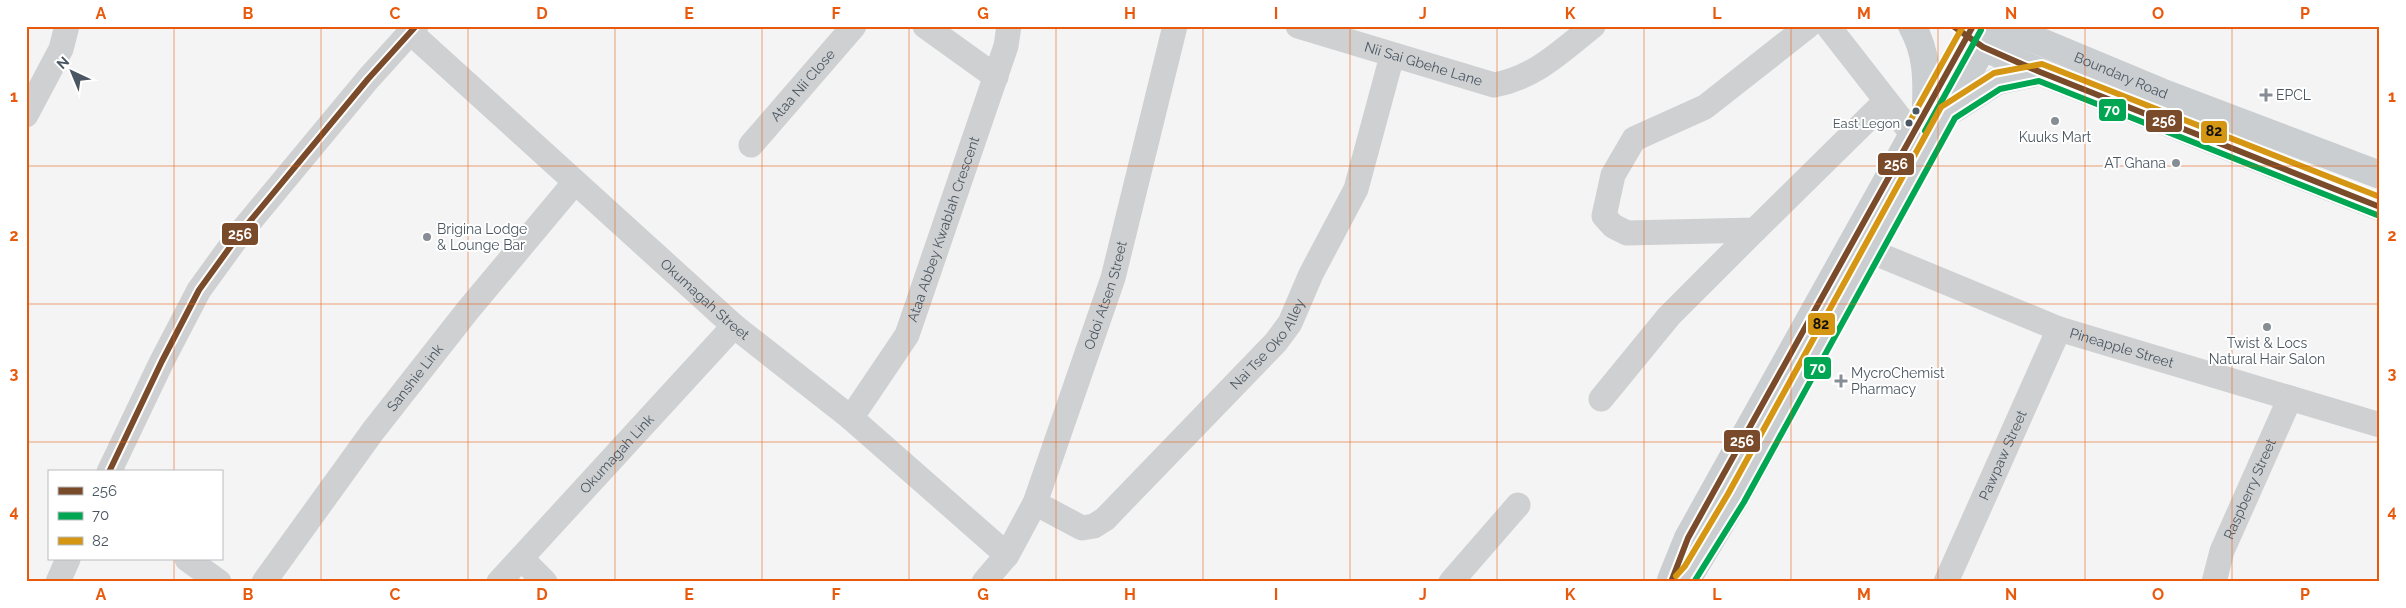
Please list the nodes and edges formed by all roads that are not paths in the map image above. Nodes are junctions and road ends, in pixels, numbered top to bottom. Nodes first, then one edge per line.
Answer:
1 (67, 26) edge
2 (854, 26) edge
3 (925, 26) edge
4 (1009, 26) edge
5 (1175, 26) edge
6 (1298, 26) edge
7 (1593, 26) edge
8 (1808, 26) edge
9 (1828, 26) edge
10 (1912, 26) edge
11 (2003, 26) edge
12 (413, 29) edge
13 (1974, 33) edge
14 (1392, 56) junction
15 (2040, 72) junction
16 (996, 77) junction
17 (1886, 101) junction
18 (1937, 111) junction
19 (26, 115) edge
20 (1913, 135) junction
21 (751, 145) dead end
22 (2380, 175) edge
23 (575, 182) junction
24 (2380, 207) edge
25 (1755, 230) junction
26 (1870, 251) junction
27 (734, 326) junction
28 (2059, 329) junction
29 (2290, 398) junction
30 (1601, 399) dead end
31 (851, 418) junction
32 (2380, 426) edge
33 (110, 470) edge
34 (1035, 503) junction
35 (1518, 505) dead end
36 (1007, 555) junction
37 (521, 558) junction
38 (68, 560) edge
39 (188, 560) edge
40 (58, 582) edge
41 (219, 582) edge
42 (264, 582) edge
43 (499, 582) edge
44 (545, 582) edge
45 (984, 582) edge
46 (1451, 582) edge
47 (1671, 582) edge
48 (1682, 582) edge
49 (1946, 582) edge
50 (2214, 582) edge

1 - 19 street
2 - 21 street, Ataa Nii Close
3 - 16 street
4 - 16 street, Ataa Abbey Kwablah Crescent
5 - 34 street, Odoi Atsen Street
6 - 14 street, Nii Sai Gbehe Lane
7 - 14 street, Nii Sai Gbehe Lane
8 - 25 street
9 - 17 street
10 - 18 main road
11 - 22 main road, Boundary Road
12 - 23 street, Okumagah Street
12 - 33 street
13 - 15 main road, Boundary Road
13 - 18 main road
14 - 34 street, Nai Tse Oko Alley
15 - 18 main road
15 - 24 main road, Boundary Road
16 - 31 street, Ataa Abbey Kwablah Crescent
17 - 20 street
17 - 25 street
18 - 20 main road
18 - 26 main road
20 - 47 main road
23 - 27 street, Okumagah Street
23 - 42 street, Sanshie Link
25 - 30 street
26 - 28 street, Pineapple Street
26 - 48 main road
27 - 31 street, Okumagah Street
27 - 37 street, Okumagah Link
28 - 29 street, Pineapple Street
28 - 49 street, Pawpaw Street
29 - 32 street, Pineapple Street
29 - 50 street, Raspberry Street
31 - 36 street, Okumagah Street
34 - 36 street, Odoi Atsen Street
35 - 46 street
36 - 45 street, Odoi Atsen Street
37 - 43 street, Okumagah Link
37 - 44 street
38 - 40 street
39 - 41 street

